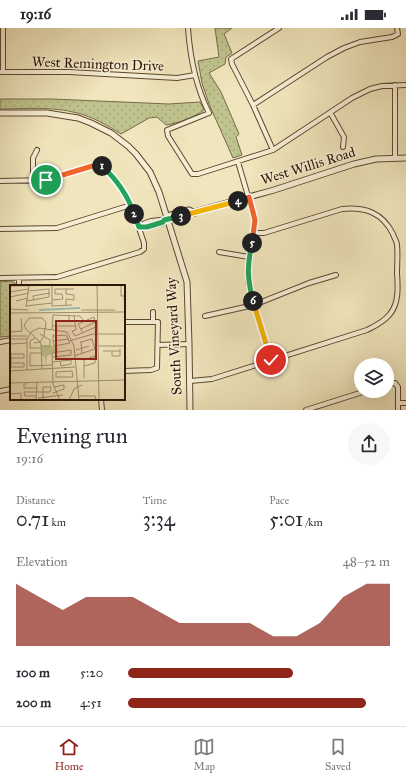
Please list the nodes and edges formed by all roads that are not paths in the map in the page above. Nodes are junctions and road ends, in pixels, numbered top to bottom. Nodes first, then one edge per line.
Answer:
1 (3, 28) edge
2 (188, 28) edge
3 (279, 28) edge
4 (397, 28) edge
5 (1, 72) edge
6 (195, 75) junction
7 (395, 85) junction
8 (406, 85) edge
9 (253, 105) junction
10 (0, 113) edge
11 (331, 114) junction
12 (343, 147) dead end
13 (37, 150) dead end
14 (273, 150) junction
15 (395, 158) junction
16 (406, 158) edge
17 (238, 162) junction
18 (0, 181) edge
19 (33, 181) junction
20 (249, 197) junction
21 (131, 205) junction
22 (167, 218) junction
23 (139, 227) junction
24 (0, 230) edge
25 (254, 233) junction
26 (219, 252) dead end
27 (249, 257) junction
28 (336, 275) dead end
29 (0, 278) edge
30 (19, 278) junction
31 (20, 285) edge
32 (254, 305) junction
33 (152, 312) dead end
34 (205, 316) dead end
35 (125, 322) edge
36 (155, 322) junction
37 (10, 340) edge
38 (0, 342) edge
39 (189, 344) junction
40 (158, 345) junction
41 (271, 360) junction
42 (125, 371) edge
43 (190, 381) junction
44 (394, 383) edge
45 (10, 389) edge
46 (0, 391) edge
47 (354, 395) edge
48 (101, 400) edge
49 (398, 403) junction
50 (406, 403) edge
51 (102, 410) edge
52 (190, 410) edge
53 (306, 410) edge
54 (398, 410) edge

1 - 5 street
2 - 6 street
3 - 9 street
4 - 9 street
5 - 6 street, West Remington Drive
6 - 17 street
7 - 8 street
7 - 11 street
7 - 15 street
9 - 14 street
10 - 22 street, South Vineyard Way
11 - 12 street
11 - 14 street
13 - 19 street
14 - 17 street
15 - 16 street, West Willis Road
15 - 20 street, West Willis Road
17 - 20 street
18 - 19 street
19 - 21 street
20 - 22 street, West Willis Road
20 - 25 street
21 - 23 street
21 - 24 street
22 - 23 street, West Willis Road
22 - 39 street, South Vineyard Way
23 - 30 street
25 - 27 street
25 - 41 street
26 - 27 street
27 - 32 street
28 - 32 street
29 - 30 street
30 - 31 street
32 - 34 street
32 - 41 street
33 - 36 street
35 - 36 street
36 - 40 street
37 - 38 street
39 - 40 street
39 - 43 street, South Vineyard Way
40 - 42 street
41 - 43 street
43 - 52 street, South Vineyard Way
44 - 49 street
45 - 46 street
47 - 53 street
48 - 51 street
49 - 50 street
49 - 54 street

